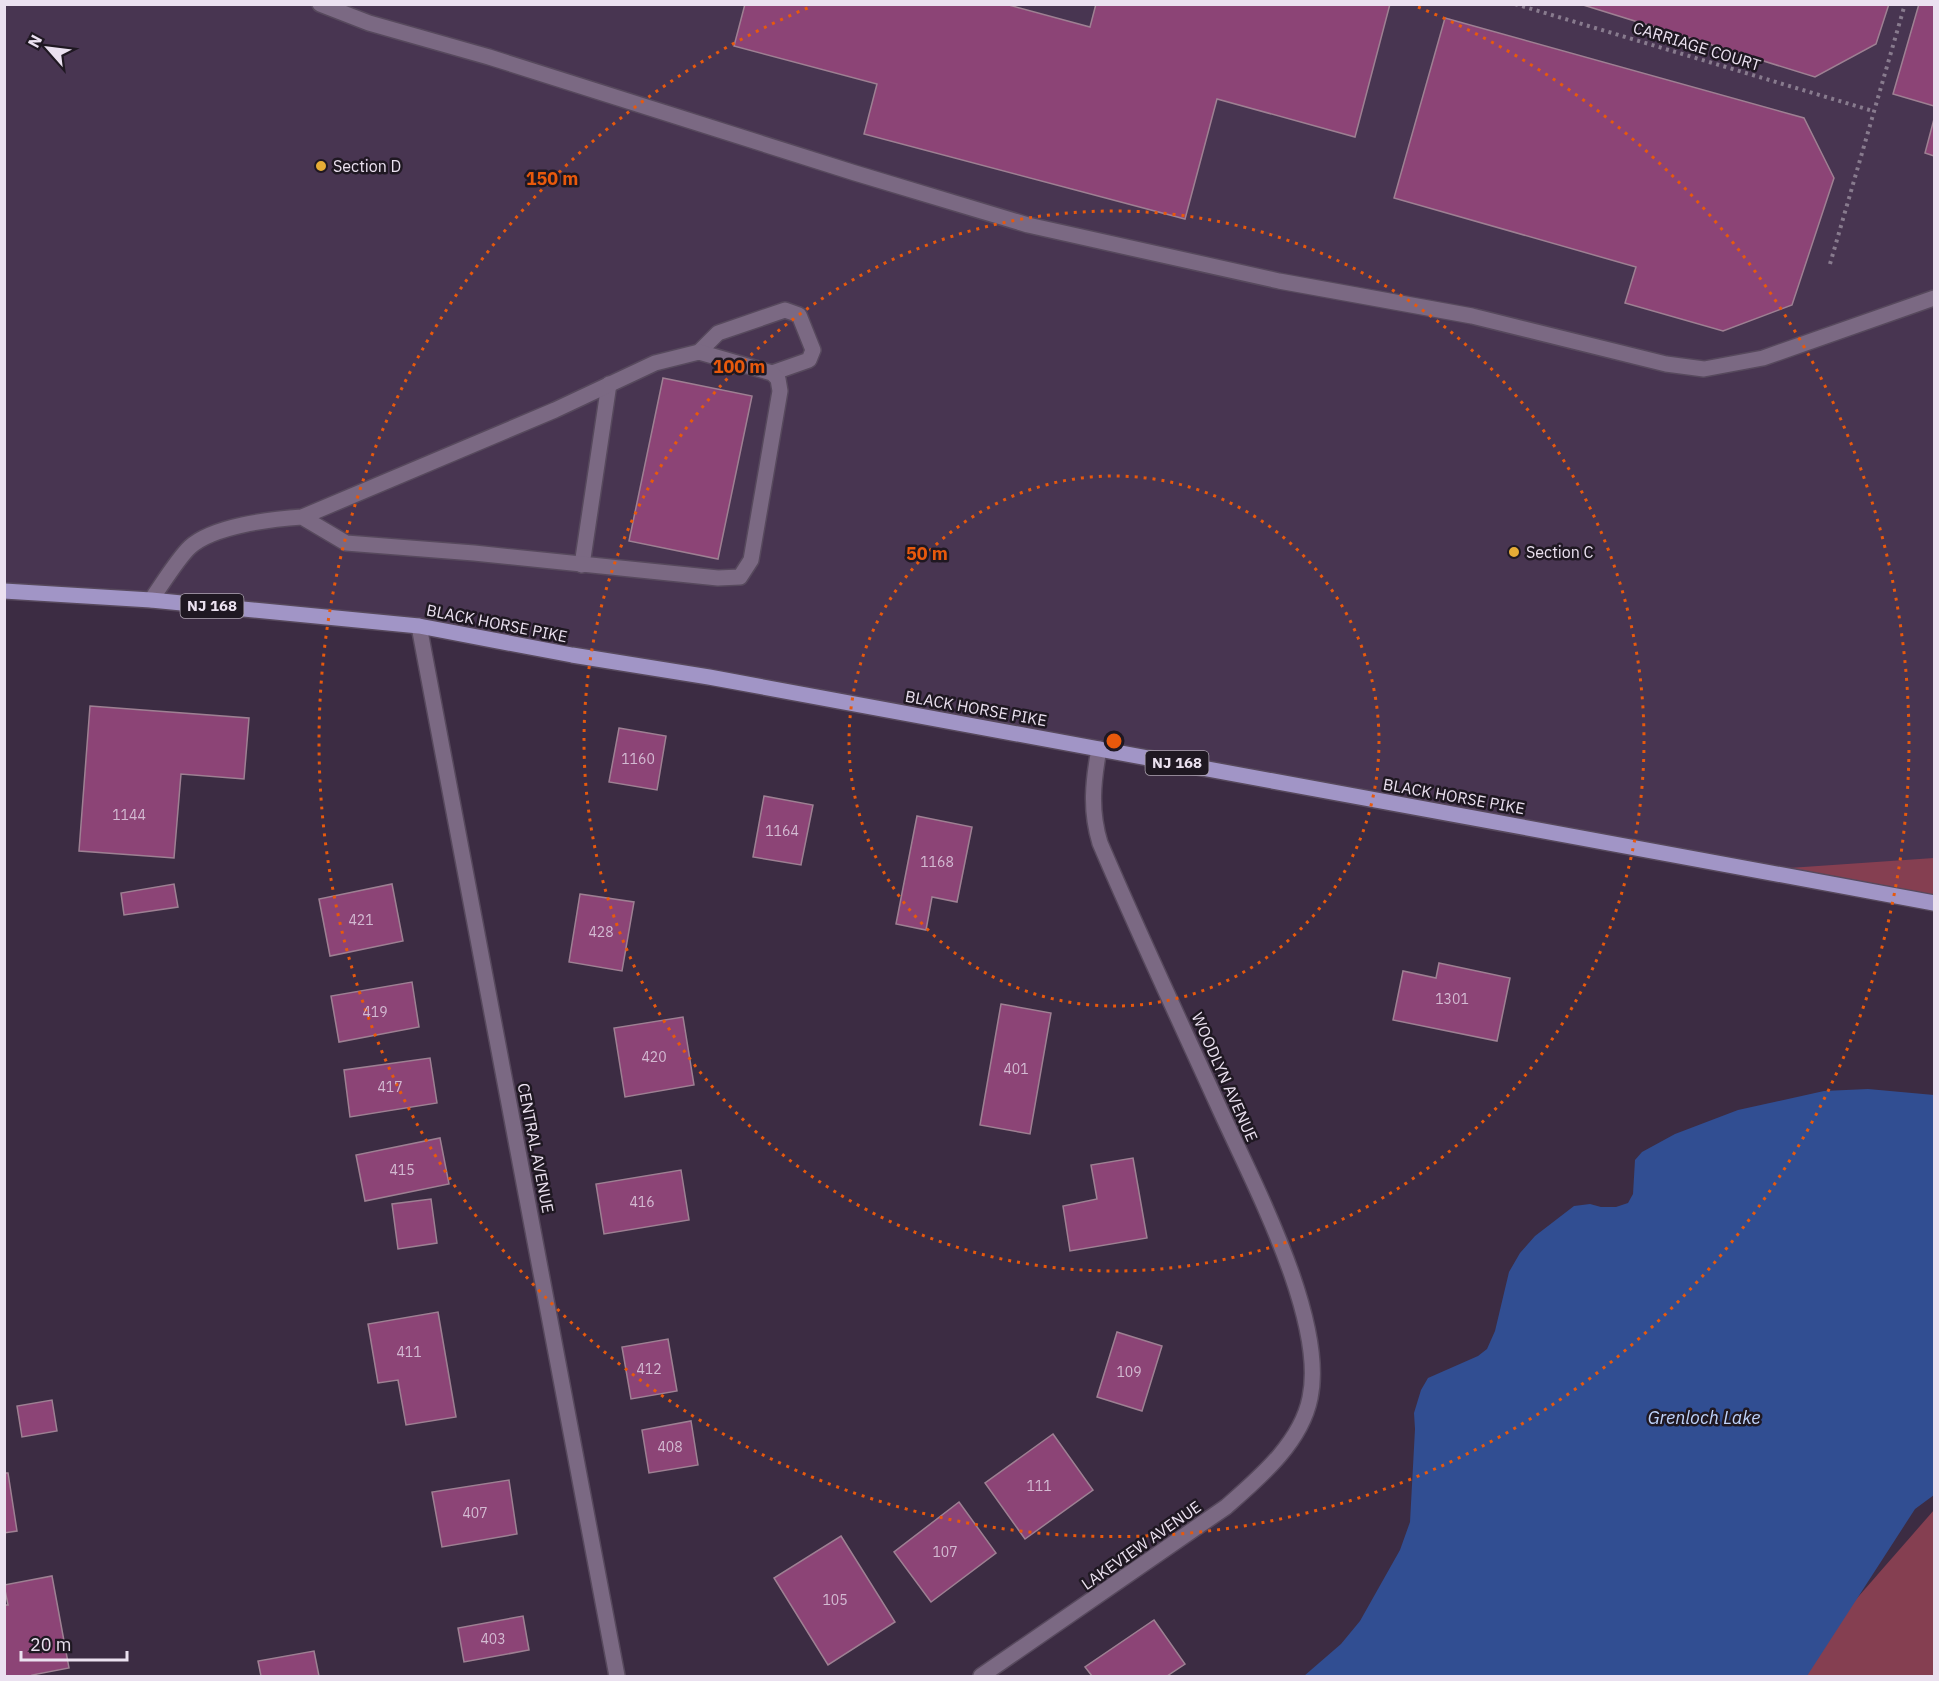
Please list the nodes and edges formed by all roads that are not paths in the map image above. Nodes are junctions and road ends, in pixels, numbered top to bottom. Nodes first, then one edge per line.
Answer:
1 (321, 4) edge
2 (1935, 298) edge
3 (699, 352) junction
4 (772, 373) junction
5 (609, 384) junction
6 (302, 517) junction
7 (586, 565) junction
8 (4, 591) edge
9 (151, 600) junction
10 (419, 626) junction
11 (1099, 749) junction
12 (1935, 903) edge
13 (1301, 1422) joint
14 (617, 1677) edge
15 (981, 1677) edge

1 - 2 street
3 - 4 street
3 - 4 street
3 - 5 street
4 - 7 street
5 - 6 street
5 - 7 street
6 - 7 street
6 - 9 street
8 - 9 main road, BLACK HORSE PIKE / NJ 168
9 - 10 main road, BLACK HORSE PIKE / NJ 168
10 - 11 main road, BLACK HORSE PIKE / NJ 168
10 - 14 street, CENTRAL AVENUE
11 - 12 main road, BLACK HORSE PIKE / NJ 168
11 - 13 street, WOODLYN AVENUE
13 - 15 street, LAKEVIEW AVENUE

